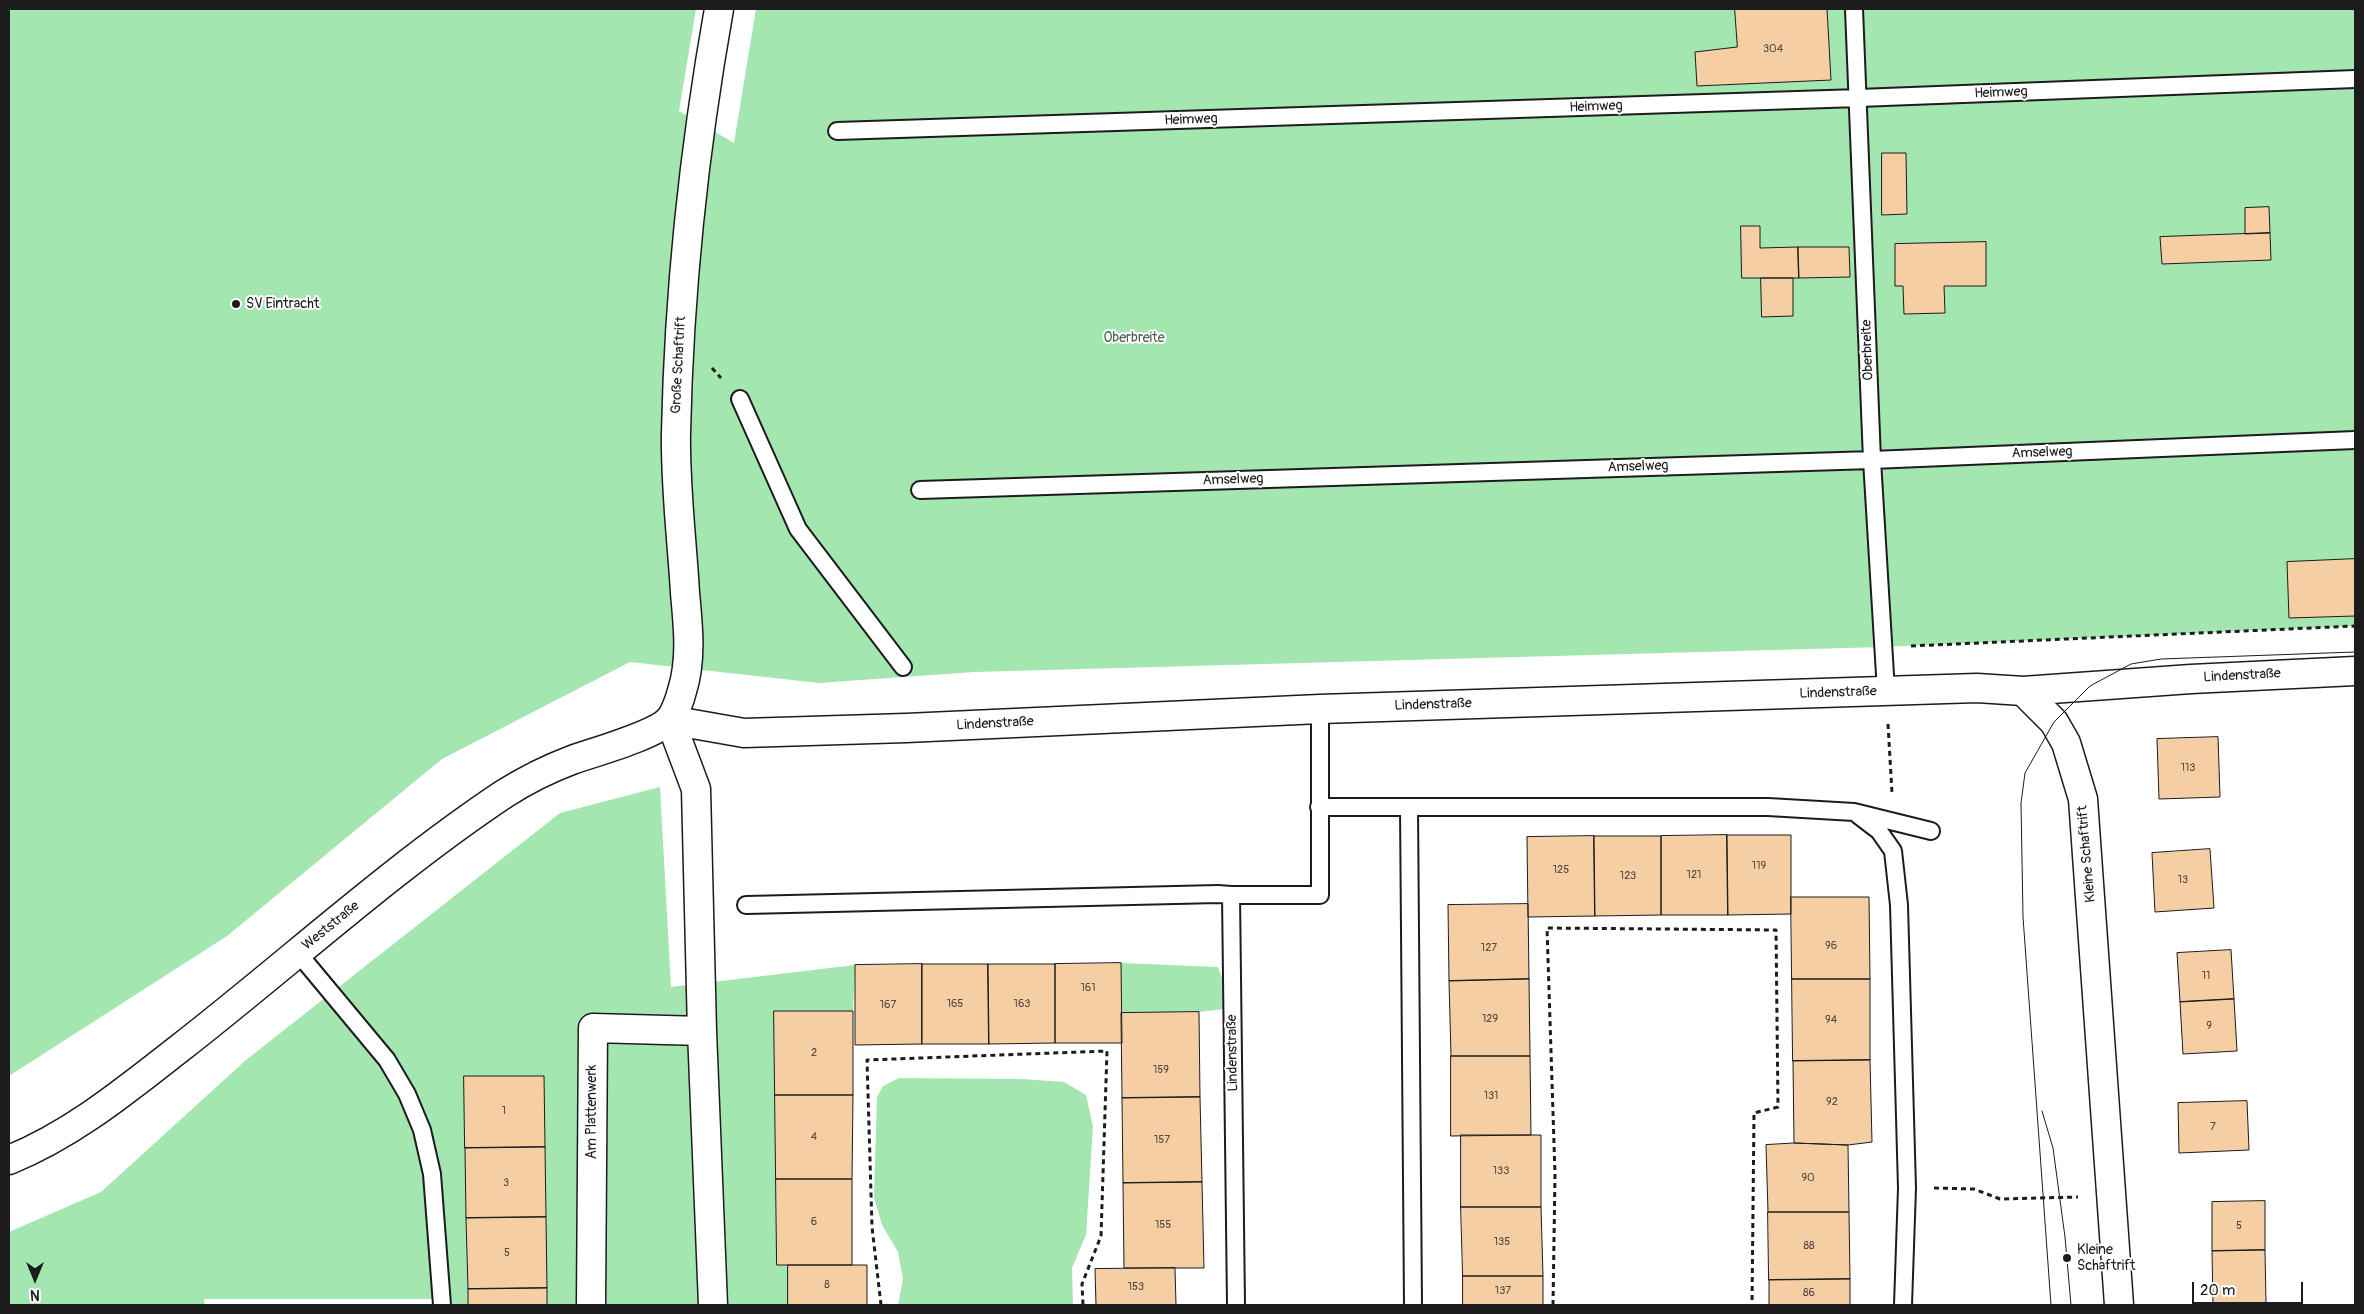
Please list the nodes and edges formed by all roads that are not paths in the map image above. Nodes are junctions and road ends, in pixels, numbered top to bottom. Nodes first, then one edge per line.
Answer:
1 (719, 9) edge
2 (1854, 9) edge
3 (2355, 79) edge
4 (1859, 98) junction
5 (837, 131) dead end
6 (740, 399) dead end
7 (2355, 440) edge
8 (1872, 460) junction
9 (920, 490) dead end
10 (903, 667) dead end
11 (2355, 671) edge
12 (1886, 691) junction
13 (2022, 691) junction
14 (1320, 709) junction
15 (670, 720) junction
16 (1319, 807) junction
17 (1409, 807) junction
18 (1854, 812) junction
19 (1931, 831) dead end
20 (1231, 896) junction
21 (746, 905) dead end
22 (298, 953) junction
23 (702, 1031) junction
24 (9, 1160) edge
25 (442, 1305) edge
26 (591, 1305) edge
27 (713, 1305) edge
28 (1236, 1305) edge
29 (1413, 1305) edge
30 (1903, 1305) edge
31 (2120, 1305) edge

1 - 15 street, Große Schaftrift
2 - 4 lane, Oberbreite
3 - 4 lane, Heimweg
4 - 5 lane, Heimweg
4 - 8 lane, Oberbreite
6 - 10 lane
7 - 8 lane, Amselweg
8 - 9 lane, Amselweg
8 - 12 lane, Oberbreite
11 - 13 street, Lindenstraße
12 - 13 street, Lindenstraße
12 - 14 street, Lindenstraße
13 - 31 street, Kleine Schaftrift
14 - 15 street, Lindenstraße
14 - 16 lane
15 - 22 street, Weststraße
15 - 23 street
16 - 17 lane
16 - 20 lane
17 - 18 lane
17 - 29 lane
18 - 19 lane
18 - 30 lane
20 - 21 lane
20 - 28 lane, Lindenstraße
22 - 24 street, Weststraße
22 - 25 lane
23 - 26 street, Am Plattenwerk
23 - 27 street

